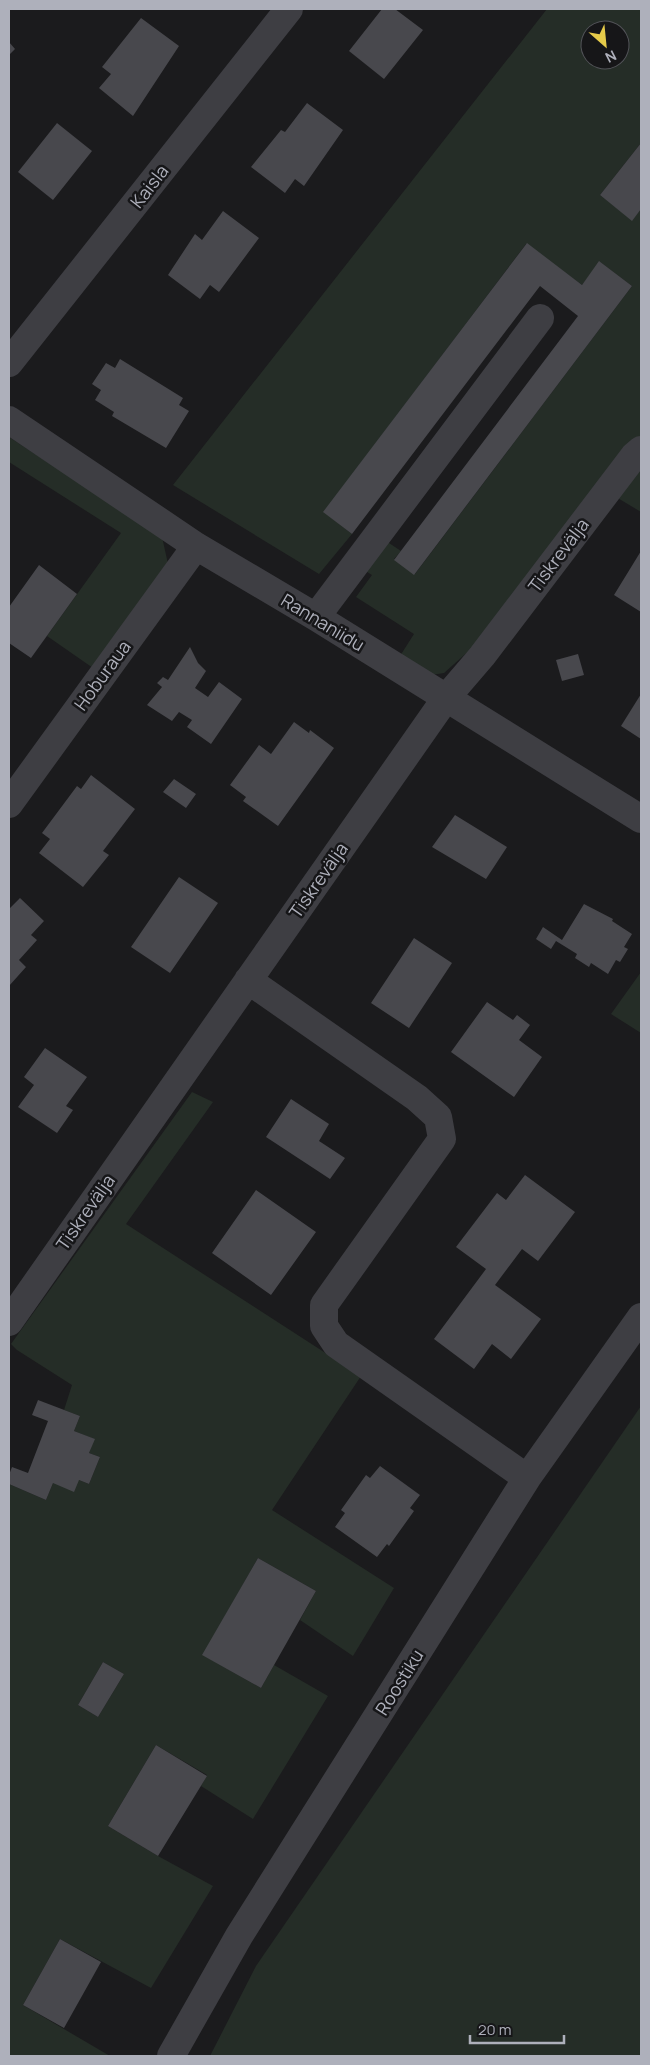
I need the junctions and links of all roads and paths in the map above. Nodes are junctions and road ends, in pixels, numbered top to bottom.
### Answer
1 (289, 9) edge
2 (540, 318) dead end
3 (9, 363) edge
4 (9, 420) edge
5 (641, 450) edge
6 (196, 546) junction
7 (316, 617) junction
8 (446, 698) junction
9 (9, 804) edge
10 (641, 819) edge
11 (248, 980) junction
12 (641, 1317) edge
13 (9, 1322) edge
14 (527, 1478) junction
15 (171, 2056) edge

1 - 3 street, Kaisla
2 - 7 street
4 - 6 street, Rannaniidu
5 - 8 street, Tiskrevälja
6 - 7 street, Rannaniidu
6 - 9 street, Hoburaua
7 - 8 street, Rannaniidu
8 - 10 street, Rannaniidu
8 - 11 street, Tiskrevälja
11 - 13 street, Tiskrevälja
11 - 14 street
12 - 14 street, Roostiku
14 - 15 street, Roostiku

